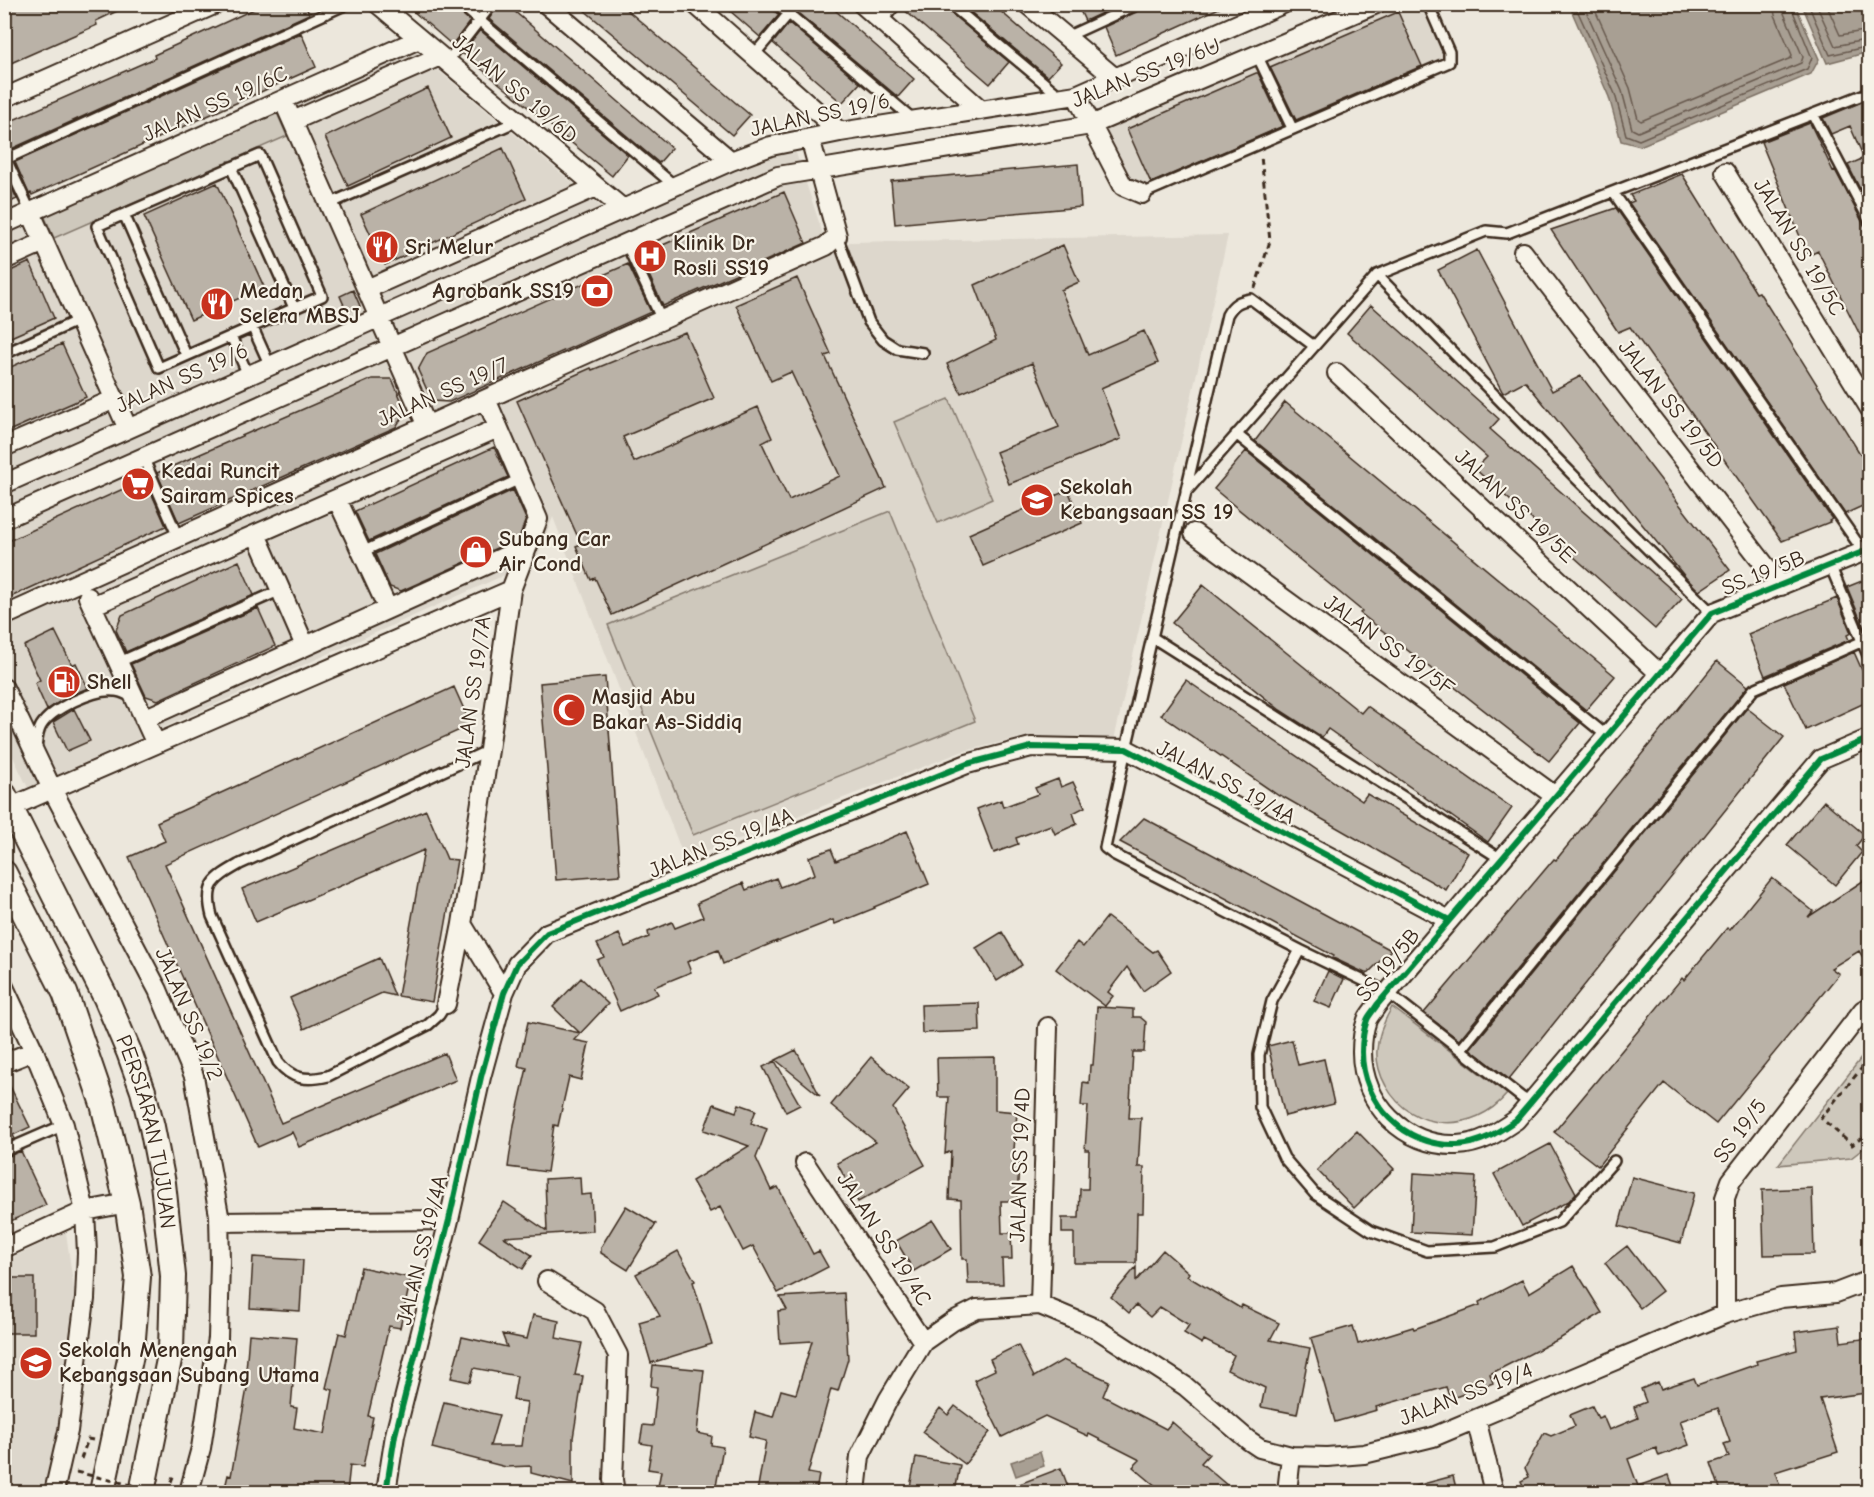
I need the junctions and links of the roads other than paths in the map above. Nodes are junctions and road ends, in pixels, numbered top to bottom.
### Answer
1 (216, 4) edge
2 (347, 4) edge
3 (378, 4) edge
4 (460, 4) edge
5 (492, 4) edge
6 (546, 4) edge
7 (695, 4) edge
8 (777, 4) edge
9 (797, 4) edge
10 (861, 4) edge
11 (896, 4) edge
12 (950, 4) edge
13 (1028, 4) edge
14 (1138, 4) edge
15 (1376, 4) edge
16 (1428, 4) edge
17 (1280, 5) edge
18 (789, 14) junction
19 (479, 21) junction
20 (881, 22) junction
21 (1066, 37) junction
22 (419, 39) junction
23 (1257, 55) junction
24 (753, 56) junction
25 (443, 59) junction
26 (1115, 78) junction
27 (1869, 92) edge
28 (1069, 96) junction
29 (4, 98) edge
30 (283, 100) junction
31 (980, 109) junction
32 (1813, 114) junction
33 (914, 120) junction
34 (517, 121) junction
35 (293, 122) junction
36 (1091, 125) junction
37 (1292, 128) junction
38 (840, 132) junction
39 (810, 138) junction
40 (5, 158) edge
41 (731, 161) junction
42 (231, 167) junction
43 (818, 170) junction
44 (1725, 172) dead end
45 (675, 186) junction
46 (596, 187) junction
47 (1613, 192) junction
48 (1142, 194) joint
49 (329, 204) junction
50 (622, 209) junction
51 (31, 213) junction
52 (124, 214) junction
53 (1869, 222) edge
54 (4, 224) edge
55 (837, 236) junction
56 (44, 242) junction
57 (626, 243) junction
58 (1523, 252) dead end
59 (4, 260) edge
60 (1377, 275) junction
61 (367, 289) junction
62 (294, 308) junction
63 (379, 317) junction
64 (79, 320) junction
65 (662, 320) junction
66 (252, 326) junction
67 (231, 336) junction
68 (1314, 346) junction
69 (392, 347) junction
70 (923, 353) dead end
71 (4, 354) edge
72 (186, 355) junction
73 (270, 366) junction
74 (1337, 373) dead end
75 (248, 375) junction
76 (115, 399) junction
77 (486, 399) junction
78 (1869, 409) edge
79 (427, 426) junction
80 (498, 428) junction
81 (128, 429) junction
82 (1236, 434) junction
83 (4, 447) edge
84 (143, 458) junction
85 (520, 479) junction
86 (4, 484) edge
87 (1186, 492) junction
88 (338, 499) junction
89 (4, 519) edge
90 (1194, 533) dead end
91 (256, 534) junction
92 (178, 537) junction
93 (528, 546) junction
94 (1866, 550) edge
95 (362, 552) junction
96 (1830, 565) junction
97 (81, 582) junction
98 (1781, 586) junction
99 (280, 590) junction
100 (511, 590) junction
101 (92, 606) junction
102 (387, 609) junction
103 (1712, 613) junction
104 (4, 616) edge
105 (1152, 637) junction
106 (1866, 640) edge
107 (305, 646) junction
108 (1869, 660) edge
109 (117, 663) junction
110 (1660, 674) junction
111 (4, 688) edge
112 (135, 698) junction
113 (144, 718) junction
114 (1607, 736) junction
115 (1869, 738) edge
116 (156, 744) junction
117 (1126, 749) junction
118 (489, 750) junction
119 (36, 754) junction
120 (52, 789) junction
121 (1555, 796) junction
122 (8, 801) edge
123 (1501, 859) junction
124 (4, 873) edge
125 (1449, 920) junction
126 (462, 924) junction
127 (1300, 950) junction
128 (4, 987) edge
129 (1387, 992) junction
130 (504, 993) junction
131 (446, 1004) joint
132 (1869, 1006) edge
133 (1048, 1027) dead end
134 (1461, 1049) junction
135 (34, 1051) junction
136 (4, 1064) edge
137 (1530, 1104) junction
138 (64, 1125) junction
139 (4, 1151) edge
140 (1614, 1161) dead end
141 (805, 1163) dead end
142 (127, 1203) junction
143 (85, 1211) junction
144 (449, 1220) junction
145 (219, 1222) junction
146 (4, 1248) edge
147 (1869, 1280) edge
148 (547, 1281) dead end
149 (1040, 1305) junction
150 (1725, 1314) junction
151 (923, 1342) junction
152 (1476, 1419) junction
153 (1291, 1456) junction
154 (54, 1492) edge
155 (102, 1492) edge
156 (142, 1492) edge
157 (189, 1492) edge
158 (387, 1492) edge
159 (615, 1492) edge
160 (856, 1492) edge
161 (1287, 1492) edge
162 (1494, 1492) edge

1 - 29 street
2 - 40 lane
3 - 22 street, JALAN SS 19/6D
4 - 19 lane
5 - 19 lane
6 - 41 street
7 - 24 street
8 - 18 lane
9 - 18 lane
10 - 20 street
11 - 20 lane
12 - 28 lane
13 - 21 street
14 - 21 lane
15 - 23 street, JALAN SS 19/6U
16 - 37 lane
17 - 26 street, JALAN SS 19/6
18 - 24 lane
18 - 33 lane
19 - 25 lane
19 - 45 lane
20 - 31 street
21 - 26 street
22 - 25 street, JALAN SS 19/6D
22 - 30 street, JALAN SS 19/6C
23 - 36 street, JALAN SS 19/6U
23 - 37 lane
24 - 38 street
25 - 34 street, JALAN SS 19/6D
25 - 35 street
26 - 28 street, JALAN SS 19/6
27 - 32 lane
28 - 31 street, JALAN SS 19/6
28 - 36 street
30 - 35 street
30 - 51 street, JALAN SS 19/6C
31 - 33 street, JALAN SS 19/6
32 - 47 lane
32 - 53 lane
33 - 38 street, JALAN SS 19/6
34 - 46 street, JALAN SS 19/6D
34 - 49 lane
35 - 49 street
36 - 43 street, JALAN SS 19/6U
36 - 48 street
37 - 48 lane
38 - 39 street, JALAN SS 19/6
39 - 41 street, JALAN SS 19/6
39 - 43 street
40 - 51 lane
41 - 45 street, JALAN SS 19/6
42 - 52 lane
42 - 62 lane
42 - 62 lane
43 - 55 street
43 - 57 street
44 - 78 street, JALAN SS 19/5C
45 - 50 street, JALAN SS 19/6
46 - 50 street, JALAN SS 19/6D
46 - 61 street
47 - 60 lane
47 - 94 lane
49 - 61 street
50 - 63 street, JALAN SS 19/6
51 - 54 street, JALAN SS 19/6C
51 - 56 street
52 - 72 lane
52 - 72 lane
55 - 65 street, JALAN SS 19/7
55 - 70 lane
56 - 59 street
56 - 64 street
57 - 65 lane
57 - 69 street
58 - 98 street, JALAN SS 19/5D
60 - 68 lane
60 - 103 lane
61 - 63 street
62 - 66 lane
63 - 69 street
63 - 73 street, JALAN SS 19/6
64 - 71 lane
64 - 76 street
65 - 77 street, JALAN SS 19/7
66 - 67 lane
66 - 73 lane
67 - 72 lane
67 - 75 lane
68 - 82 lane
68 - 87 lane
69 - 79 street
69 - 84 street
73 - 75 street, JALAN SS 19/6
74 - 110 street, JALAN SS 19/5E
75 - 81 street, JALAN SS 19/6
76 - 81 street
76 - 83 street, JALAN SS 19/6
77 - 79 street, JALAN SS 19/7
77 - 80 street, JALAN SS 19/7A
79 - 92 street, JALAN SS 19/7
80 - 85 street, JALAN SS 19/7A
80 - 88 street
81 - 86 street, JALAN SS 19/6
82 - 87 lane
82 - 114 lane
84 - 89 street
84 - 92 lane
85 - 93 street, JALAN SS 19/7A
85 - 95 lane
87 - 105 lane
88 - 91 street
88 - 95 street
90 - 121 street, JALAN SS 19/5F
91 - 99 street
91 - 101 street
92 - 97 street, JALAN SS 19/7
93 - 100 street, JALAN SS 19/7A
93 - 102 street
94 - 96 street, SS 19/5B
95 - 102 street
96 - 98 street, SS 19/5B
96 - 106 lane
97 - 101 street
97 - 104 street, JALAN SS 19/7
98 - 103 street, SS 19/5B
99 - 107 street
99 - 109 lane
100 - 116 street
100 - 118 street, JALAN SS 19/7A
101 - 109 street
102 - 107 street
103 - 110 street, SS 19/5B
105 - 117 lane
105 - 123 lane
106 - 108 lane
106 - 134 lane
107 - 113 street
109 - 112 street
110 - 114 street, SS 19/5B
111 - 119 street, JALAN SS 19/2
112 - 113 street
112 - 119 lane
113 - 116 street
114 - 121 street, SS 19/5B
115 - 137 street, SS 19/5B
116 - 120 street
117 - 125 street, JALAN SS 19/4A
117 - 127 lane
117 - 130 street, JALAN SS 19/4A
118 - 126 street, JALAN SS 19/7A
118 - 131 lane
119 - 120 street, JALAN SS 19/2
120 - 122 street
120 - 145 street, JALAN SS 19/2
121 - 123 street, SS 19/5B
122 - 156 main road, PERSIARAN TUJUAN
123 - 125 street, SS 19/5B
124 - 142 main road, PERSIARAN TUJUAN
125 - 129 street, SS 19/5B
126 - 130 street
126 - 131 street, JALAN SS 19/7A
127 - 129 lane
127 - 140 lane
128 - 135 street
129 - 134 lane
129 - 137 street, SS 19/5B
130 - 144 street, JALAN SS 19/4A
132 - 150 street, SS 19/5
133 - 149 street, JALAN SS 19/4D
134 - 137 lane
135 - 136 street
135 - 138 street
138 - 139 lane
138 - 143 street
141 - 151 street, JALAN SS 19/4C
142 - 143 street
142 - 155 main road, PERSIARAN TUJUAN
143 - 146 street
143 - 154 street
144 - 145 street
144 - 158 street, JALAN SS 19/4A
145 - 157 street, JALAN SS 19/2
147 - 150 street, JALAN SS 19/4
148 - 159 street
149 - 151 street, JALAN SS 19/4
149 - 153 street, JALAN SS 19/4
150 - 152 street, JALAN SS 19/4
151 - 160 street, JALAN SS 19/4
152 - 153 street, JALAN SS 19/4
152 - 162 street
153 - 161 street

